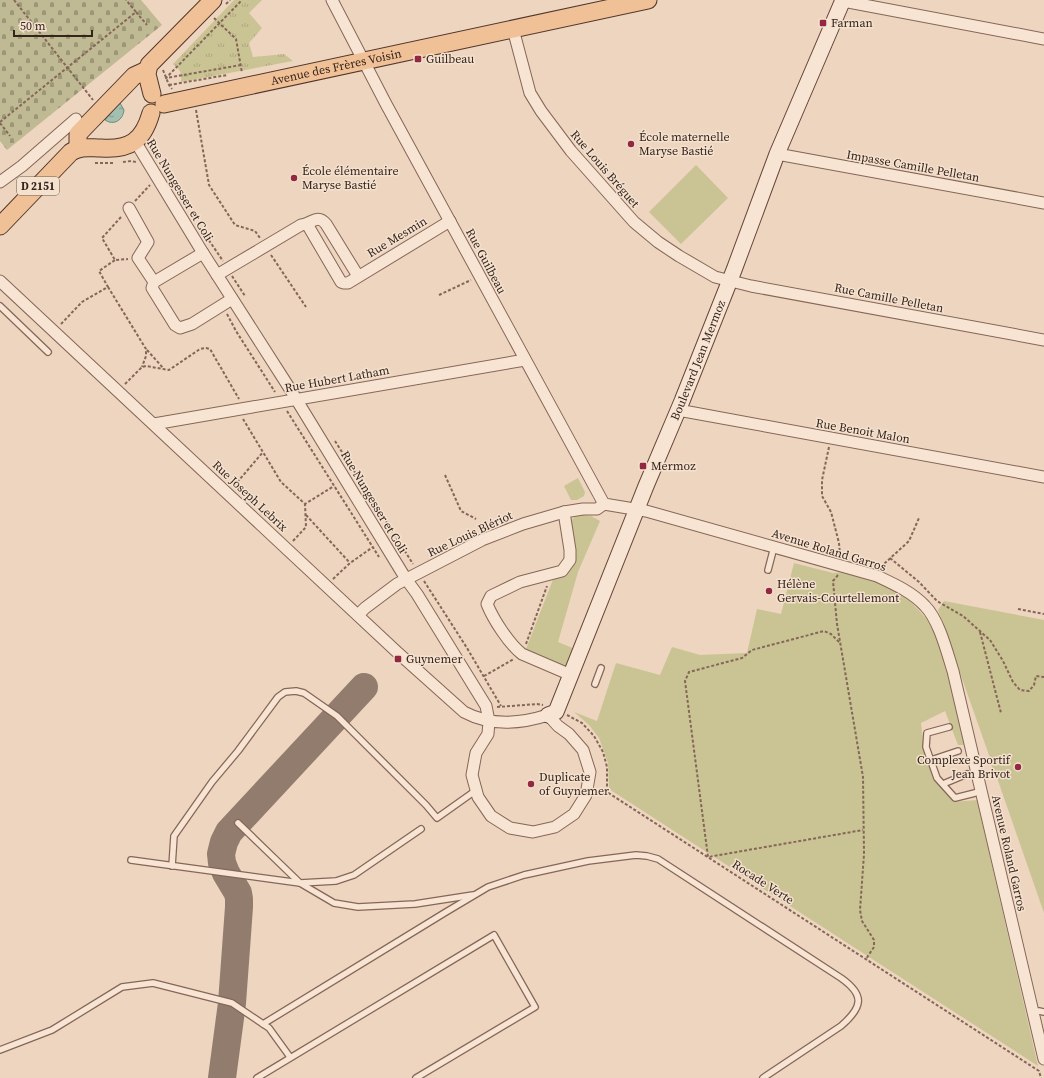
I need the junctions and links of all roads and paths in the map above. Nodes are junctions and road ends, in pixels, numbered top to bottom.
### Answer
1 (14, 0) edge
2 (126, 0) edge
3 (242, 0) edge
4 (332, 0) edge
5 (648, 0) edge
6 (843, 1) edge
7 (211, 5) edge
8 (136, 12) junction
9 (220, 24) junction
10 (147, 25) dead end
11 (513, 29) junction
12 (1044, 39) edge
13 (364, 61) junction
14 (241, 65) junction
15 (68, 68) junction
16 (147, 70) junction
17 (242, 73) dead end
18 (156, 104) junction
19 (196, 109) dead end
20 (101, 111) junction
21 (76, 119) dead end
22 (0, 122) edge
23 (10, 136) dead end
24 (135, 141) junction
25 (78, 148) junction
26 (777, 154) junction
27 (0, 182) edge
28 (153, 182) dead end
29 (1044, 203) edge
30 (129, 208) junction
31 (450, 221) junction
32 (307, 224) junction
33 (0, 226) edge
34 (266, 246) junction
35 (203, 253) junction
36 (138, 258) junction
37 (115, 260) junction
38 (217, 275) junction
39 (358, 276) junction
40 (479, 276) junction
41 (730, 280) junction
42 (0, 281) edge
43 (154, 282) junction
44 (108, 287) junction
45 (439, 295) dead end
46 (232, 299) junction
47 (0, 306) edge
48 (306, 307) dead end
49 (54, 331) junction
50 (1044, 340) edge
51 (146, 349) junction
52 (48, 352) dead end
53 (525, 360) junction
54 (142, 367) junction
55 (165, 370) junction
56 (119, 392) junction
57 (296, 400) junction
58 (241, 409) junction
59 (678, 410) junction
60 (154, 424) junction
61 (831, 438) junction
62 (263, 452) junction
63 (445, 475) dead end
64 (1044, 477) edge
65 (335, 486) dead end
66 (227, 493) junction
67 (305, 504) junction
68 (604, 504) junction
69 (637, 509) junction
70 (564, 512) junction
71 (306, 515) junction
72 (919, 518) dead end
73 (476, 519) dead end
74 (373, 547) dead end
75 (774, 547) junction
76 (287, 548) junction
77 (890, 558) junction
78 (350, 563) junction
79 (841, 566) junction
80 (768, 570) dead end
81 (552, 574) junction
82 (878, 576) junction
83 (406, 579) junction
84 (327, 586) junction
85 (1018, 609) dead end
86 (1044, 614) edge
87 (358, 615) junction
88 (980, 631) junction
89 (841, 644) junction
90 (522, 654) junction
91 (601, 668) dead end
92 (572, 675) junction
93 (484, 676) dead end
94 (1044, 677) edge
95 (595, 684) dead end
96 (501, 706) dead end
97 (553, 712) junction
98 (1001, 714) dead end
99 (489, 721) junction
100 (949, 727) dead end
101 (958, 750) dead end
102 (931, 760) junction
103 (967, 774) dead end
104 (943, 784) junction
105 (475, 790) junction
106 (980, 790) junction
107 (238, 823) dead end
108 (420, 829) dead end
109 (863, 830) junction
110 (708, 857) junction
111 (131, 860) dead end
112 (172, 866) junction
113 (300, 882) junction
114 (476, 894) junction
115 (866, 959) junction
116 (1038, 1012) edge
117 (263, 1024) junction
118 (0, 1050) edge
119 (290, 1057) junction
120 (1044, 1059) edge
121 (257, 1078) edge
122 (416, 1078) edge
123 (763, 1078) edge
124 (1041, 1078) edge

1 - 15 path
2 - 8 path
3 - 9 path
4 - 13 street, Rue Guilbeau
5 - 11 main road, Avenue des Frères Voisin
6 - 12 street
6 - 26 street, Boulevard Jean Mermoz
7 - 9 path
7 - 16 main road
8 - 10 path
8 - 15 path
9 - 14 path
9 - 14 path
11 - 13 main road, Avenue des Frères Voisin
11 - 41 street, Rue Louis Bréguet
13 - 18 main road, Avenue des Frères Voisin
13 - 31 street, Rue Guilbeau
14 - 17 path
15 - 20 path
15 - 22 path
16 - 18 main road
16 - 20 main road
18 - 24 main road
19 - 34 path
20 - 25 main road
21 - 27 street
22 - 23 path
24 - 25 main road
24 - 35 street, Rue Nungesser et Coli
25 - 33 main road, D 2151
26 - 29 street, Impasse Camille Pelletan
26 - 41 street, Boulevard Jean Mermoz
28 - 30 path
30 - 36 street
30 - 37 path
31 - 39 street, Rue Mesmin
31 - 40 street, Rue Guilbeau
32 - 34 street
32 - 39 street
32 - 39 street, Rue Mesmin
34 - 38 street
34 - 48 path
35 - 38 street, Rue Nungesser et Coli
35 - 43 street, Rue Nungesser et Coli
36 - 37 path
36 - 43 street
37 - 44 path
38 - 46 street, Rue Nungesser et Coli
40 - 45 path
40 - 53 street, Rue Guilbeau
41 - 50 street, Rue Camille Pelletan
41 - 59 street, Boulevard Jean Mermoz
42 - 49 street, Rue Joseph Lebrix
43 - 46 street
44 - 49 path
44 - 51 path
46 - 57 street, Rue Nungesser et Coli
47 - 52 lane
49 - 56 street, Rue Joseph Lebrix
51 - 54 path
51 - 55 path
53 - 57 street, Rue Hubert Latham
53 - 68 street, Rue Guilbeau
54 - 55 path
54 - 56 path
55 - 58 path
56 - 60 street, Rue Joseph Lebrix
57 - 58 street, Rue Hubert Latham
57 - 83 street, Rue Nungesser et Coli
58 - 60 street, Rue Hubert Latham
58 - 62 path
59 - 61 street, Rue Benoit Malon
59 - 69 street, Boulevard Jean Mermoz
60 - 66 street, Rue Joseph Lebrix
61 - 64 street, Rue Benoit Malon
61 - 79 path
62 - 66 path
62 - 67 path
63 - 73 path
65 - 67 path
66 - 76 street, Rue Joseph Lebrix
67 - 71 path
68 - 69 street
68 - 70 street, Rue Louis Blériot
69 - 75 street, Avenue Roland Garros
69 - 92 street, Boulevard Jean Mermoz
70 - 81 street
70 - 83 street, Rue Louis Blériot
71 - 76 path
71 - 78 path
72 - 77 path
74 - 78 path
75 - 79 street, Avenue Roland Garros
75 - 80 lane
76 - 84 street, Rue Joseph Lebrix
77 - 82 path
77 - 88 path
78 - 84 path
79 - 82 street, Avenue Roland Garros
79 - 89 path
81 - 90 path
81 - 90 street
82 - 106 street, Avenue Roland Garros
83 - 87 street, Rue Louis Blériot
83 - 99 street, Rue Nungesser et Coli
84 - 87 street, Rue Joseph Lebrix
85 - 86 path
87 - 99 street, Rue Joseph Lebrix
88 - 94 path
88 - 98 path
89 - 109 path
89 - 110 path
90 - 92 street
90 - 93 path
91 - 95 lane
92 - 97 street, Boulevard Jean Mermoz
96 - 97 path, Rocade Verte
97 - 99 street
97 - 105 street
97 - 110 path, Rocade Verte
99 - 105 street
100 - 102 lane
101 - 102 lane
102 - 104 lane
103 - 104 lane
104 - 106 lane
105 - 112 lane
106 - 116 street, Avenue Roland Garros
107 - 113 lane
108 - 113 lane
109 - 110 path
109 - 115 path
110 - 115 path, Rocade Verte
111 - 112 lane
112 - 113 lane
113 - 114 lane
114 - 117 lane
114 - 123 lane
115 - 124 path, Rocade Verte
116 - 120 street, Avenue Roland Garros
117 - 118 lane
117 - 119 lane
119 - 121 lane
119 - 122 lane

